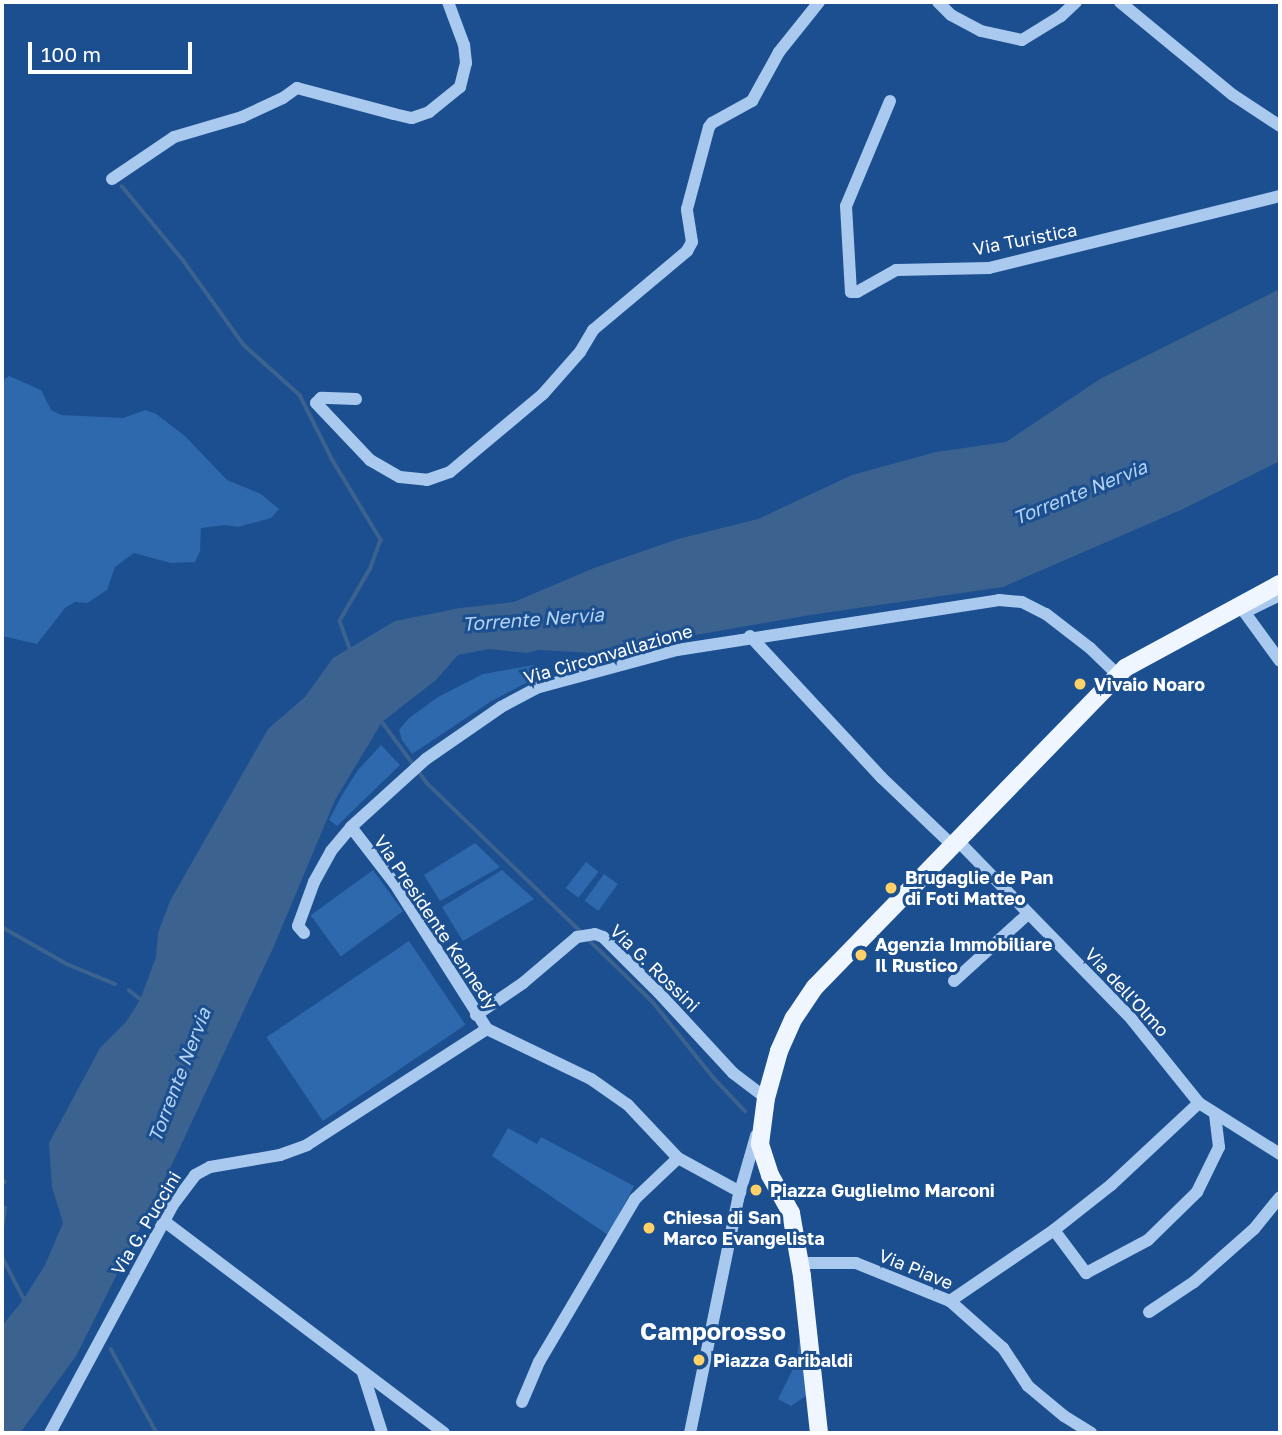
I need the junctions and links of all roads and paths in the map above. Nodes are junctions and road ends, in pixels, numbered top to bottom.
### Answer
1 (448, 2) edge
2 (819, 2) edge
3 (938, 2) edge
4 (1076, 2) edge
5 (1120, 2) edge
6 (890, 101) dead end
7 (1280, 126) edge
8 (112, 179) dead end
9 (1280, 196) edge
10 (356, 398) dead end
11 (1280, 584) edge
12 (1280, 595) edge
13 (1243, 609) junction
14 (750, 636) junction
15 (1280, 660) edge
16 (1118, 675) junction
17 (351, 827) junction
18 (954, 842) junction
19 (1028, 914) junction
20 (304, 933) dead end
21 (954, 981) dead end
22 (476, 1015) junction
23 (487, 1030) junction
24 (766, 1098) junction
25 (1199, 1103) junction
26 (1215, 1114) junction
27 (756, 1145) junction
28 (1280, 1154) edge
29 (678, 1158) junction
30 (198, 1159) dead end
31 (195, 1175) junction
32 (740, 1192) junction
33 (1280, 1197) edge
34 (164, 1222) junction
35 (1054, 1230) junction
36 (800, 1263) junction
37 (950, 1301) junction
38 (1149, 1312) dead end
39 (363, 1373) junction
40 (522, 1402) dead end
41 (690, 1432) edge
42 (50, 1433) edge
43 (382, 1433) edge
44 (444, 1433) edge
45 (819, 1433) edge
46 (1091, 1433) edge

1 - 8 street
2 - 10 street
3 - 4 street
5 - 7 street
6 - 9 street, Via Turistica
11 - 13 main road
12 - 13 street
13 - 15 street
13 - 16 main road
14 - 16 street, Via Circonvallazione
14 - 17 street, Via Circonvallazione
14 - 18 street
16 - 18 main road
17 - 20 street, Via Circonvallazione
17 - 22 street, Via Presidente Kennedy
18 - 19 street, Via dell'Olmo
18 - 24 main road
19 - 21 street
19 - 25 street, Via dell'Olmo
22 - 23 street, Via Presidente Kennedy
22 - 24 street, Via G. Rossini
23 - 29 street, Via Presidente Kennedy
23 - 31 street, Via G. Puccini
24 - 27 main road
25 - 26 street, Via dell'Olmo
25 - 35 street
26 - 28 street, Via dell'Olmo
26 - 35 street
27 - 32 street
27 - 36 main road
29 - 32 street, Via Presidente Kennedy
29 - 40 street
30 - 31 street
31 - 34 street, Via G. Puccini
32 - 41 street
33 - 38 street
34 - 39 street
34 - 42 street, Via G. Puccini
35 - 37 street
36 - 37 street, Via Piave
36 - 45 main road
37 - 46 street, Via Piave
39 - 43 street
39 - 44 street

